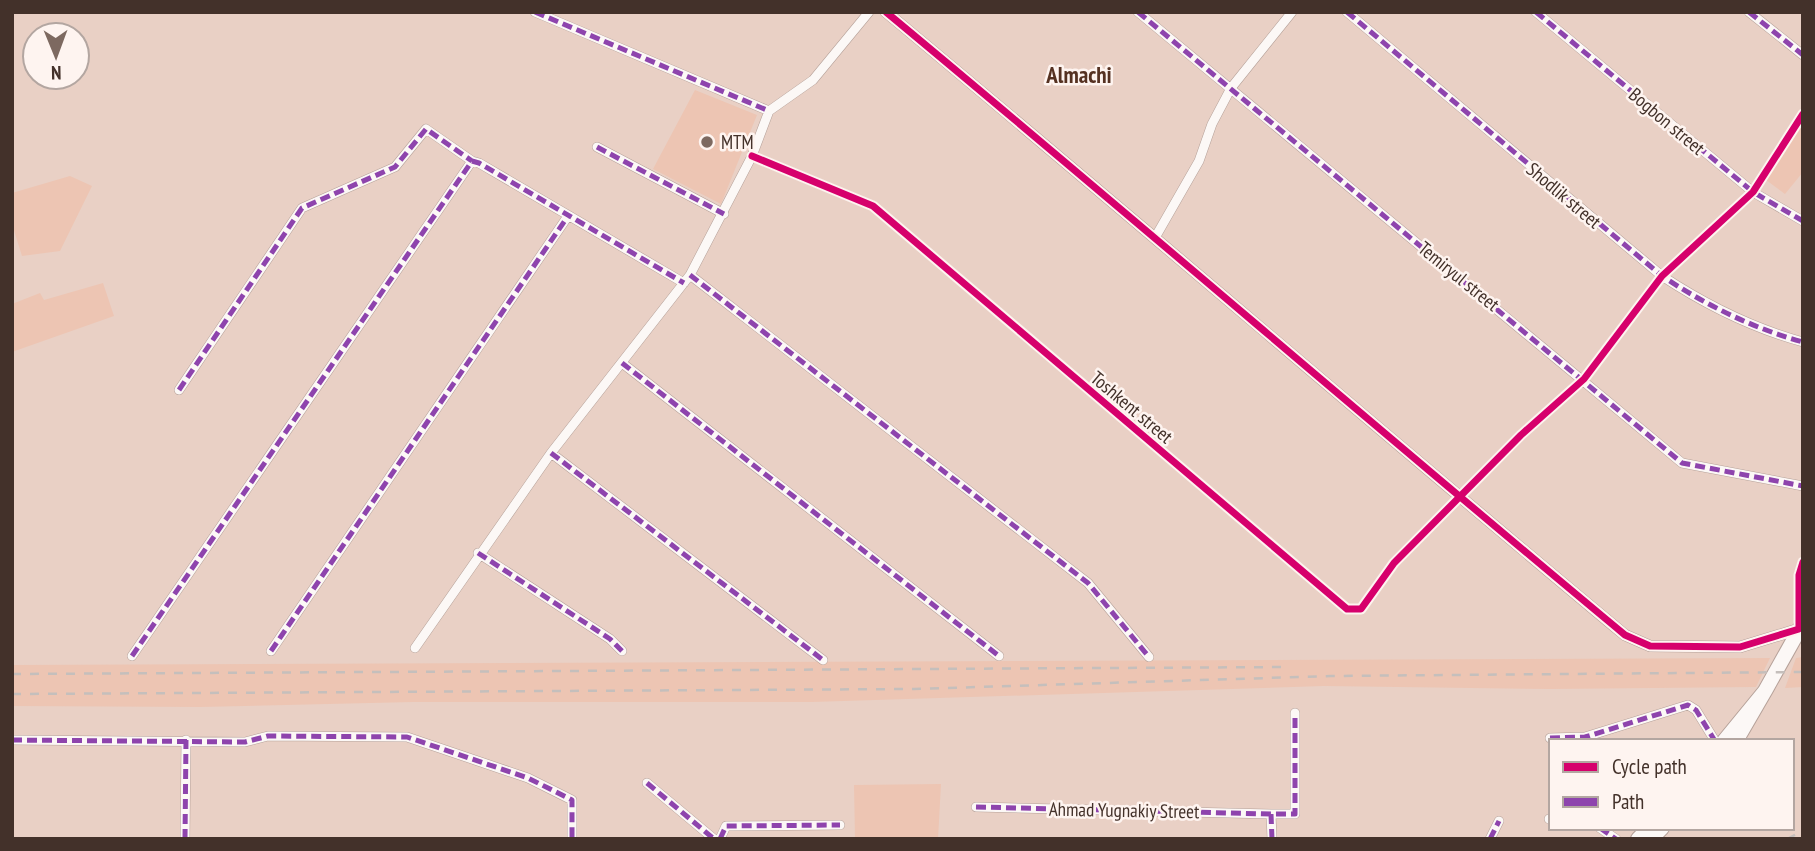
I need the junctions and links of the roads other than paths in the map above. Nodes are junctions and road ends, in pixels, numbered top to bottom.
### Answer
1 (535, 12) edge
2 (869, 12) edge
3 (886, 12) edge
4 (1139, 12) edge
5 (1292, 12) edge
6 (1347, 12) edge
7 (1536, 12) edge
8 (1749, 12) edge
9 (1803, 55) edge
10 (1231, 88) junction
11 (769, 111) junction
12 (1803, 114) edge
13 (597, 147) dead end
14 (752, 156) junction
15 (472, 162) junction
16 (1753, 192) junction
17 (724, 214) junction
18 (568, 216) junction
19 (1803, 221) edge
20 (1156, 236) junction
21 (690, 275) junction
22 (1662, 276) junction
23 (684, 284) junction
24 (1803, 342) edge
25 (622, 363) junction
26 (1584, 379) junction
27 (178, 390) dead end
28 (551, 453) junction
29 (1803, 485) edge
30 (1458, 497) junction
31 (478, 553) junction
32 (1803, 562) edge
33 (1801, 626) edge
34 (415, 648) dead end
35 (271, 651) dead end
36 (622, 651) dead end
37 (132, 656) dead end
38 (999, 656) dead end
39 (1149, 657) dead end
40 (823, 660) dead end
41 (1765, 691) junction
42 (1295, 713) dead end
43 (1550, 738) dead end
44 (1714, 739) edge
45 (1726, 739) edge
46 (1737, 739) edge
47 (12, 740) edge
48 (186, 740) junction
49 (647, 783) dead end
50 (976, 807) dead end
51 (1271, 814) junction
52 (1499, 821) dead end
53 (839, 825) dead end
54 (185, 839) edge
55 (572, 839) edge
56 (714, 839) edge
57 (720, 839) edge
58 (1272, 839) edge
59 (1490, 839) edge

1 - 11 street
2 - 11 street
3 - 20 street
4 - 10 street, Temiryul street
5 - 10 street
6 - 22 street, Shodlik street
7 - 16 street, Bogbon street
8 - 9 street
10 - 20 street
10 - 26 street, Temiryul street
11 - 14 street
12 - 16 street, Toshkent street
13 - 17 street
14 - 17 street
14 - 30 street, Toshkent street
15 - 18 street
15 - 27 street
15 - 37 street
16 - 19 street, Bogbon street
16 - 22 street, Toshkent street
17 - 21 street
18 - 23 street
18 - 35 street
20 - 30 street
21 - 23 street
21 - 39 street
22 - 24 street, Shodlik street
22 - 26 street, Toshkent street
23 - 25 street
25 - 28 street
25 - 38 street
26 - 29 street, Temiryul street
26 - 30 street, Toshkent street
28 - 31 street
28 - 40 street
30 - 33 street
31 - 34 street
31 - 36 street
32 - 33 street
33 - 41 main road
41 - 45 main road
41 - 46 main road
42 - 51 street
43 - 44 street
47 - 48 street
48 - 54 street
48 - 55 street
49 - 56 street
50 - 51 street, Ahmad Yugnakiy Street
51 - 58 street
52 - 59 street
53 - 57 street

